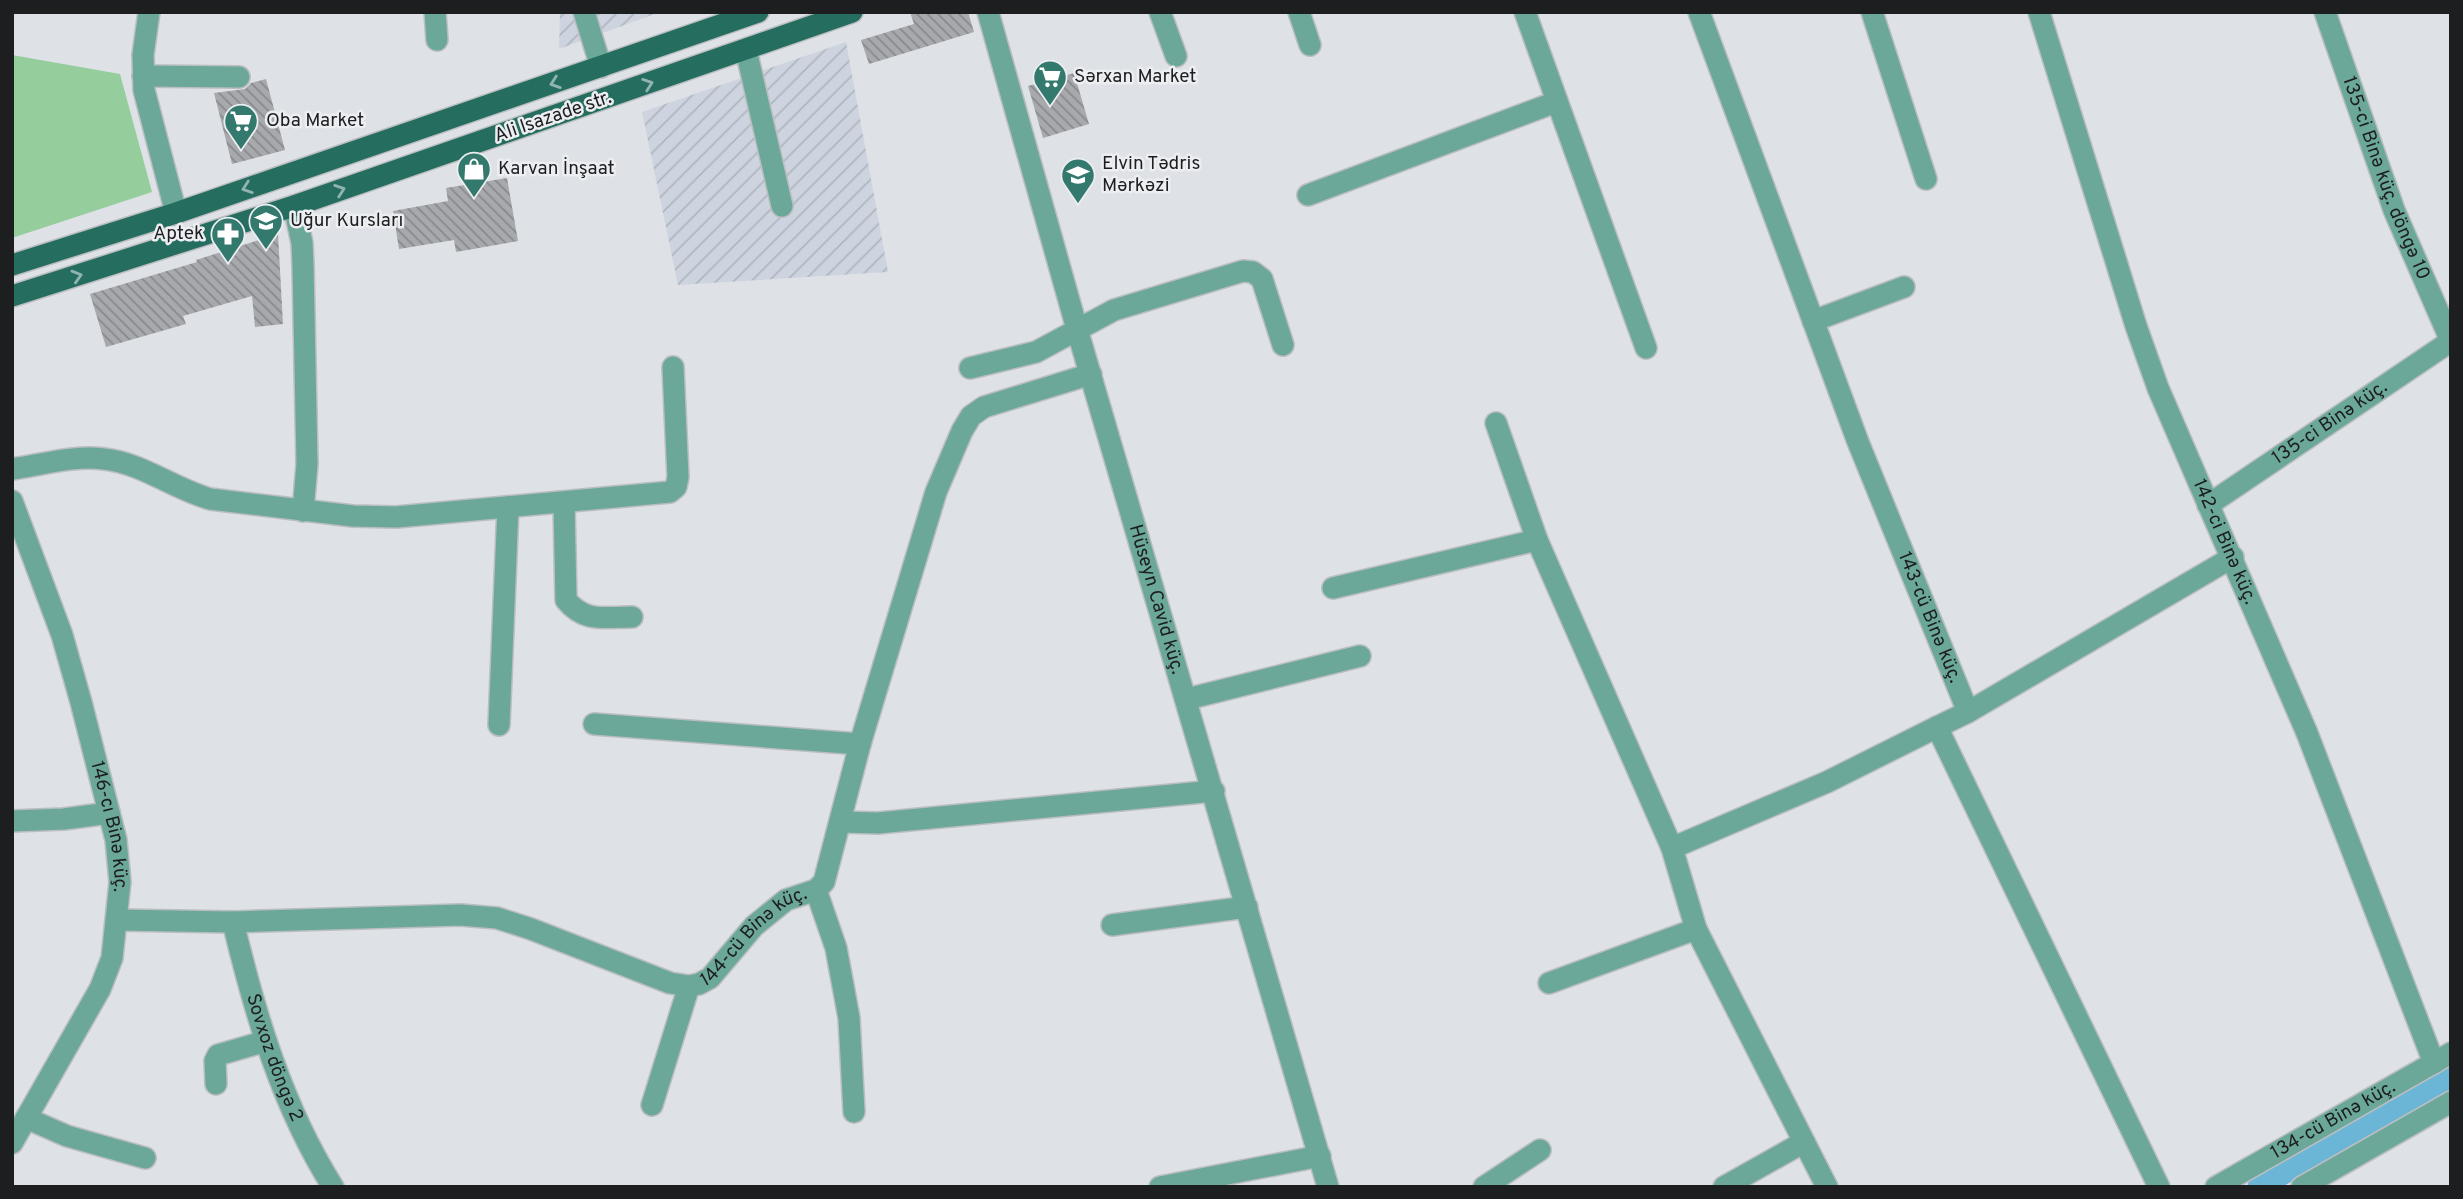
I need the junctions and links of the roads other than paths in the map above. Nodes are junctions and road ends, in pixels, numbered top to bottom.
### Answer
1 (149, 12) edge
2 (435, 12) edge
3 (584, 12) edge
4 (758, 12) edge
5 (852, 12) edge
6 (988, 12) edge
7 (1160, 12) edge
8 (1299, 12) edge
9 (1525, 12) edge
10 (1699, 12) edge
11 (1872, 12) edge
12 (2039, 12) edge
13 (2325, 12) edge
14 (438, 40) dead end
15 (1310, 45) dead end
16 (746, 50) junction
17 (1176, 56) dead end
18 (601, 67) junction
19 (143, 76) junction
20 (239, 77) dead end
21 (1556, 102) junction
22 (1926, 178) dead end
23 (1308, 195) dead end
24 (294, 206) junction
25 (782, 206) dead end
26 (176, 213) junction
27 (185, 242) junction
28 (12, 265) edge
29 (1904, 287) dead end
30 (12, 296) edge
31 (1813, 321) junction
32 (1077, 328) junction
33 (2451, 341) edge
34 (1283, 345) dead end
35 (1646, 348) dead end
36 (673, 366) dead end
37 (970, 368) dead end
38 (1091, 374) junction
39 (1496, 423) dead end
40 (12, 469) edge
41 (12, 501) edge
42 (564, 503) junction
43 (2208, 505) junction
44 (508, 507) junction
45 (303, 511) junction
46 (1537, 540) junction
47 (2232, 557) junction
48 (1333, 588) dead end
49 (632, 617) dead end
50 (1360, 656) dead end
51 (1187, 699) junction
52 (1968, 712) junction
53 (594, 724) dead end
54 (499, 725) dead end
55 (1937, 727) junction
56 (860, 744) junction
57 (1214, 791) junction
58 (109, 813) junction
59 (12, 821) edge
60 (841, 822) junction
61 (1672, 848) junction
62 (816, 890) junction
63 (1247, 907) junction
64 (117, 920) junction
65 (233, 922) junction
66 (1112, 925) dead end
67 (1696, 929) junction
68 (1549, 983) dead end
69 (690, 986) junction
70 (266, 1041) junction
71 (2442, 1058) edge
72 (216, 1084) dead end
73 (2451, 1102) edge
74 (652, 1105) dead end
75 (854, 1112) dead end
76 (26, 1118) junction
77 (1804, 1142) junction
78 (12, 1143) edge
79 (1540, 1150) dead end
80 (1320, 1156) junction
81 (145, 1158) dead end
82 (333, 1187) edge
83 (1160, 1187) edge
84 (1328, 1187) edge
85 (1484, 1187) edge
86 (1724, 1187) edge
87 (1827, 1187) edge
88 (2159, 1187) edge
89 (2216, 1187) edge
90 (2302, 1187) edge

1 - 19 street
2 - 14 street
3 - 18 street
4 - 18 main road, Ali Isazade str.
5 - 16 main road, Ali Isazade str.
6 - 32 street, Hüseyn Cavid küç.
7 - 17 street
8 - 15 street
9 - 21 street
10 - 31 street, 143-cü Binə küç.
11 - 22 street
12 - 43 street, 142-ci Binə küç.
13 - 33 street, 135-ci Binə küç. döngə 10
24 -> 16 main road, Ali Isazade str.
16 - 25 street
18 -> 26 main road, Ali Isazade str.
19 - 20 street
19 - 26 street
21 - 23 street
21 - 35 street
24 - 27 main road, Ali Isazade str.
24 - 45 street
26 - 27 main road
26 - 28 main road, Ali Isazade str.
30 -> 27 main road, Ali Isazade str.
29 - 31 street
31 - 52 street, 143-cü Binə küç.
32 - 34 street
32 - 37 street
32 - 38 street, Hüseyn Cavid küç.
33 - 43 street, 135-ci Binə küç.
36 - 42 street
38 - 51 street, Hüseyn Cavid küç.
38 - 56 street, 144-cü Binə küç.
39 - 46 street
40 - 45 street
41 - 58 street, 146-cı Binə küç.
42 - 44 street
42 - 49 street
43 - 47 street, 142-ci Binə küç.
44 - 45 street
44 - 54 street
46 - 48 street
46 - 61 street
47 - 52 street
47 - 71 street, 142-ci Binə küç.
50 - 51 street
51 - 57 street, Hüseyn Cavid küç.
52 - 55 street
53 - 56 street
55 - 61 street
55 - 88 street
56 - 60 street, 144-cü Binə küç.
57 - 60 street
57 - 63 street, Hüseyn Cavid küç.
58 - 59 street
58 - 64 street, 146-cı Binə küç.
60 - 62 street, 144-cü Binə küç.
61 - 67 street
62 - 69 street, 144-cü Binə küç.
62 - 75 street
63 - 66 street
63 - 80 street, Hüseyn Cavid küç.
64 - 65 street, 144-cü Binə küç.
64 - 76 street, 146-cı Binə küç.
65 - 69 street, 144-cü Binə küç.
65 - 70 street, Sovxoz döngə 2
67 - 68 street
67 - 77 street
69 - 74 street
70 - 72 street
70 - 82 street, Sovxoz döngə 2
71 - 89 street, 134-cü Binə küç.
73 - 90 street
76 - 78 street, 146-cı Binə küç.
76 - 81 street
77 - 86 street
77 - 87 street
79 - 85 street
80 - 83 street
80 - 84 street, Hüseyn Cavid küç.

